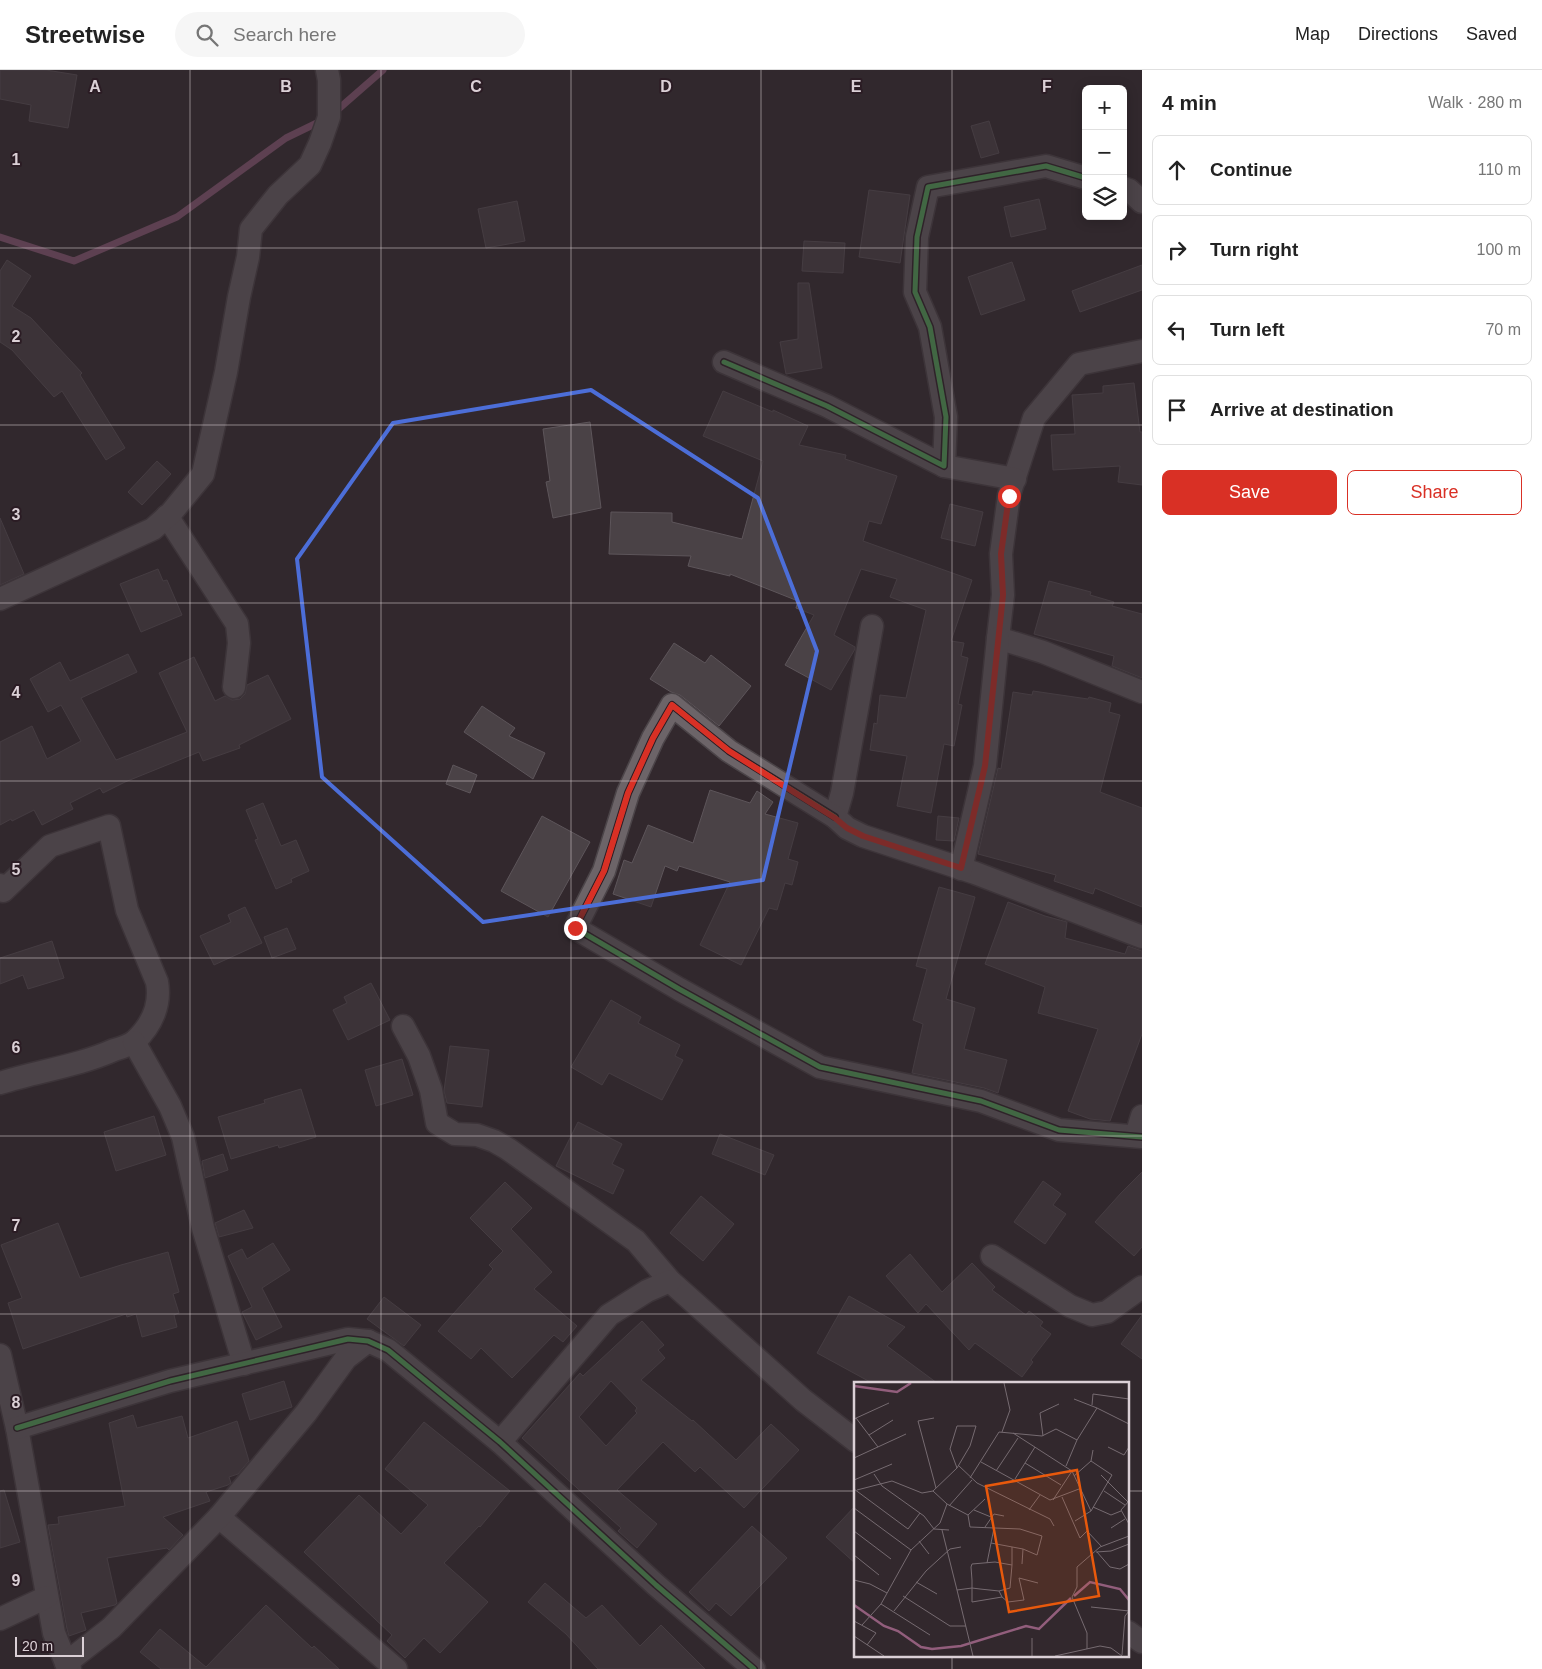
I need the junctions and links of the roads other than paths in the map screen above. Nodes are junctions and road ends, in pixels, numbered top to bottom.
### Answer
1 (327, 70) edge
2 (1082, 177) edge
3 (1127, 189) edge
4 (1142, 202) edge
5 (1142, 351) edge
6 (724, 362) dead end
7 (944, 466) junction
8 (1015, 479) junction
9 (168, 516) junction
10 (0, 599) edge
11 (872, 626) dead end
12 (998, 638) junction
13 (234, 687) dead end
14 (1142, 692) edge
15 (835, 818) junction
16 (961, 868) junction
17 (0, 885) edge
18 (1142, 937) edge
19 (403, 1026) dead end
20 (134, 1042) junction
21 (0, 1083) edge
22 (1140, 1130) edge
23 (992, 1256) dead end
24 (670, 1281) junction
25 (1142, 1287) edge
26 (368, 1341) junction
27 (0, 1355) edge
28 (244, 1364) junction
29 (17, 1428) junction
30 (854, 1439) edge
31 (500, 1442) junction
32 (219, 1517) junction
33 (47, 1597) junction
34 (0, 1620) edge
35 (1130, 1633) edge
36 (1142, 1642) edge
37 (68, 1666) edge
38 (396, 1669) edge
39 (754, 1669) edge

1 - 9 street
2 - 7 street
3 - 4 street
5 - 8 street
6 - 7 street
7 - 8 street
8 - 12 street
9 - 10 street
9 - 13 street
11 - 15 street
12 - 14 street
12 - 16 street
15 - 16 street
15 - 22 street
16 - 18 street
17 - 20 street
19 - 24 street
20 - 21 street
20 - 28 street
23 - 25 street
24 - 30 street
24 - 31 street
26 - 28 street
26 - 31 street
26 - 32 street
27 - 29 street
28 - 29 street
29 - 33 street
31 - 39 street
32 - 37 street
32 - 38 street
33 - 34 street
33 - 37 street
35 - 36 street

